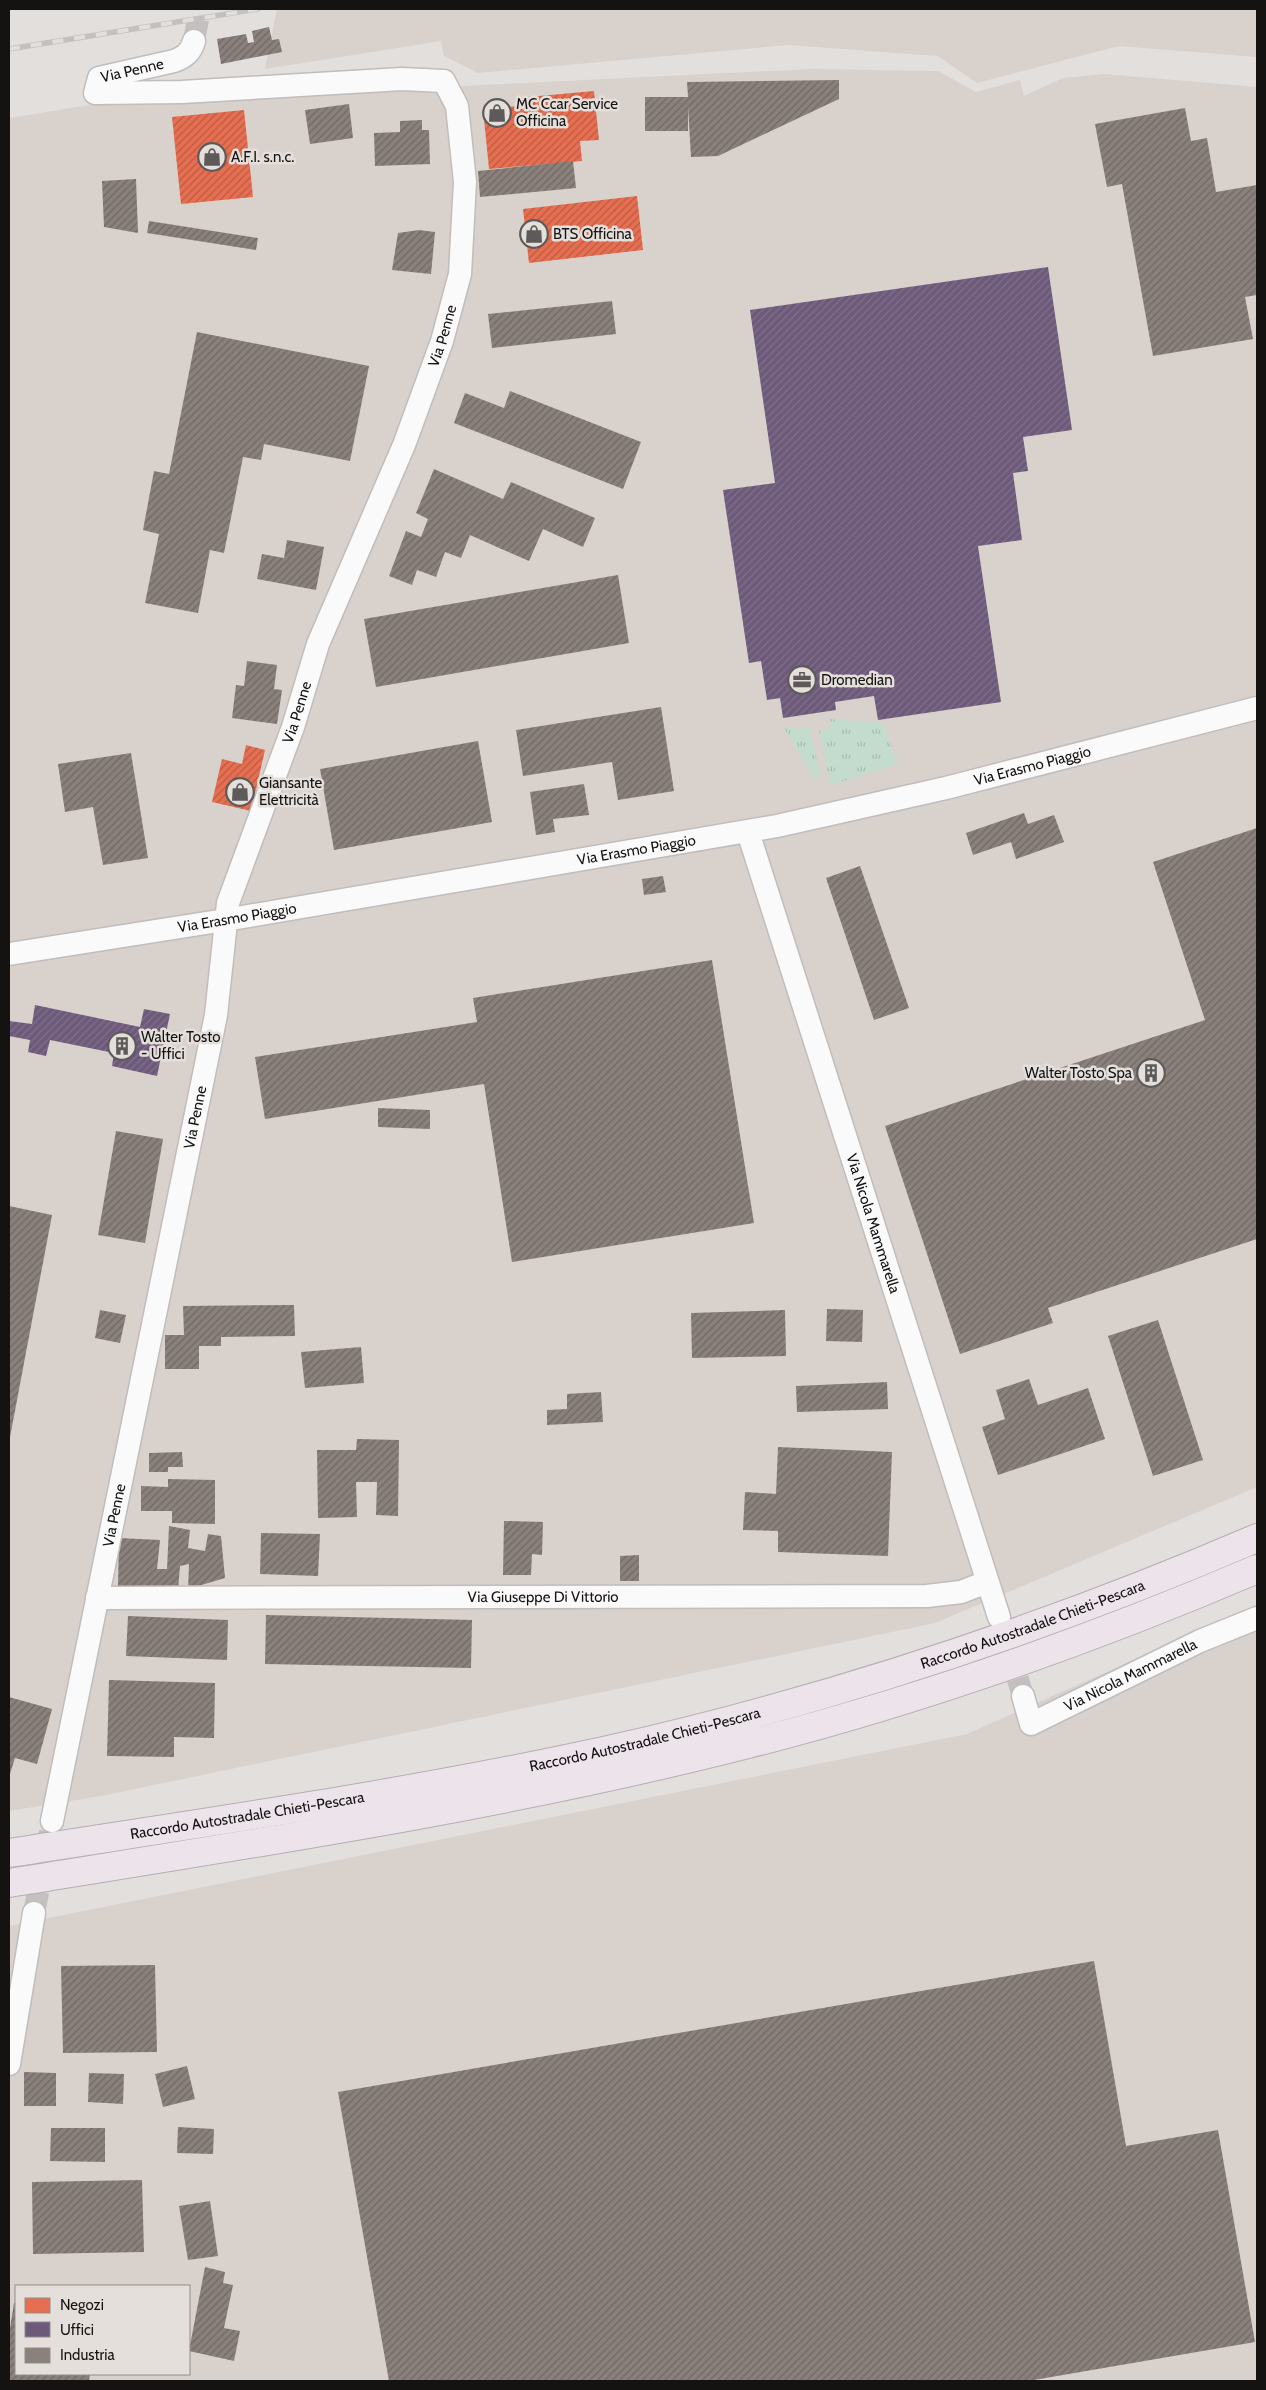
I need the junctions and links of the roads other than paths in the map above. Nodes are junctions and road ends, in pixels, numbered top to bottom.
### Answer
1 (194, 41) tunnel mouth
2 (1257, 708) edge
3 (748, 832) junction
4 (225, 920) junction
5 (9, 954) edge
6 (1257, 1538) edge
7 (1257, 1568) edge
8 (988, 1582) junction
9 (97, 1598) junction
10 (999, 1617) dead end
11 (1257, 1618) edge
12 (1023, 1696) tunnel mouth
13 (52, 1821) tunnel mouth
14 (9, 1853) edge
15 (9, 1883) edge
16 (34, 1913) tunnel mouth
17 (9, 2064) edge

1 - 4 street, Via Penne
2 - 3 street, Via Erasmo Piaggio
3 - 4 street, Via Erasmo Piaggio
3 - 8 street, Via Nicola Mammarella
4 - 5 street, Via Erasmo Piaggio
4 - 9 street, Via Penne
6 - 14 highway, Raccordo Autostradale Chieti-Pescara
7 - 15 highway, Raccordo Autostradale Chieti-Pescara
8 - 9 street, Via Giuseppe Di Vittorio
8 - 10 street, Via Nicola Mammarella
9 - 13 street, Via Penne
11 - 12 street, Via Nicola Mammarella
16 - 17 street

